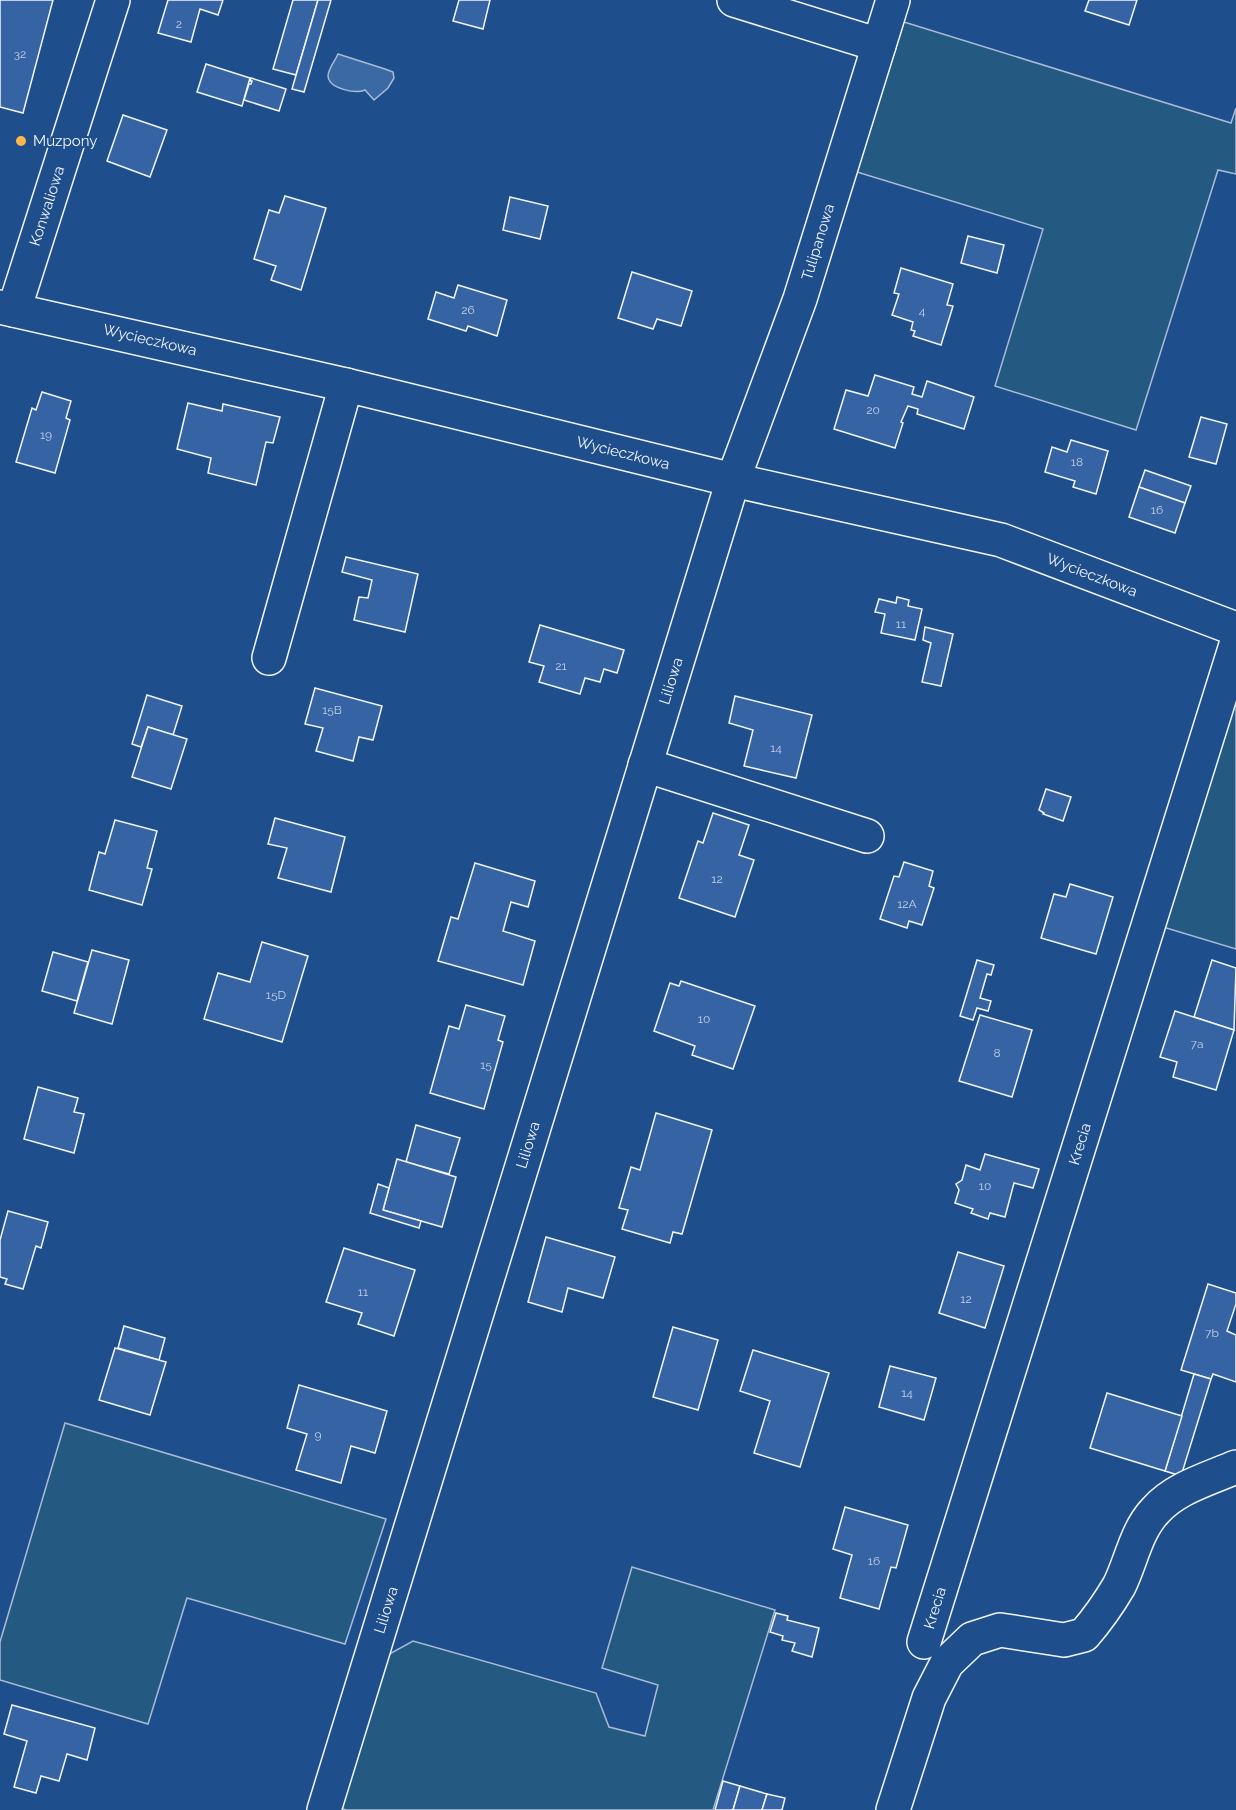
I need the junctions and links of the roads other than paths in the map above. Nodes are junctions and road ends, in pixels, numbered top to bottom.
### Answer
1 (112, 0) edge
2 (734, 0) edge
3 (893, 0) edge
4 (879, 45) junction
5 (7, 308) edge
6 (346, 385) junction
7 (733, 480) junction
8 (1236, 629) edge
9 (1236, 645) edge
10 (269, 658) dead end
11 (645, 765) junction
12 (867, 836) dead end
13 (1236, 1467) edge
14 (924, 1642) dead end
15 (324, 1810) edge
16 (893, 1810) edge

1 - 5 street, Konwaliowa
2 - 4 street
3 - 4 street, Tulipanowa
4 - 7 street, Tulipanowa
5 - 6 street, Wycieczkowa
6 - 7 street, Wycieczkowa
6 - 10 street
7 - 8 street, Wycieczkowa
7 - 11 street, Liliowa
9 - 14 street, Krecia
11 - 12 street
11 - 15 street, Liliowa
13 - 16 street

